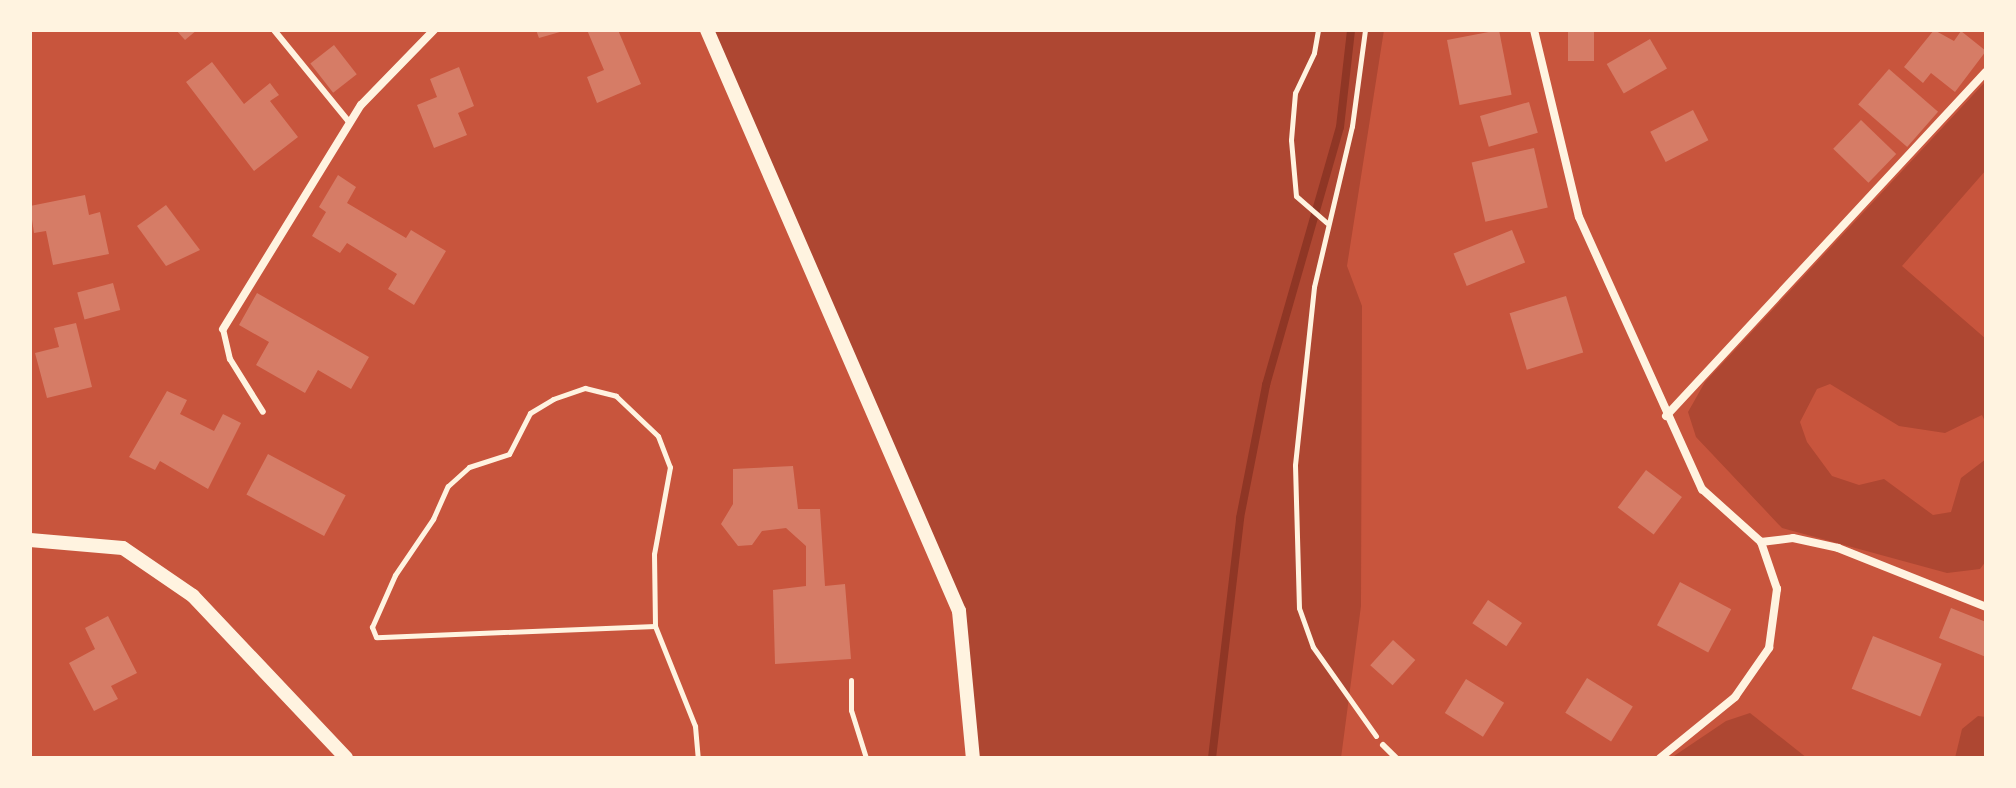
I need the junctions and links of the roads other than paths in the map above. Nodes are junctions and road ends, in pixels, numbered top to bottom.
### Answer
1 (274, 30) edge
2 (434, 30) edge
3 (707, 30) edge
4 (1534, 30) edge
5 (1986, 72) edge
6 (349, 122) junction
7 (223, 329) joint
8 (263, 412) dead end
9 (1666, 416) junction
10 (30, 540) edge
11 (1761, 542) junction
12 (1986, 607) edge
13 (1383, 745) road end
14 (346, 758) edge
15 (973, 758) edge
16 (1396, 758) edge
17 (1660, 758) edge

1 - 6 lane
2 - 6 street
3 - 15 street
4 - 9 street
5 - 9 street
6 - 7 street
7 - 8 lane
9 - 11 street
10 - 14 street
11 - 12 street
11 - 17 street
13 - 16 lane

